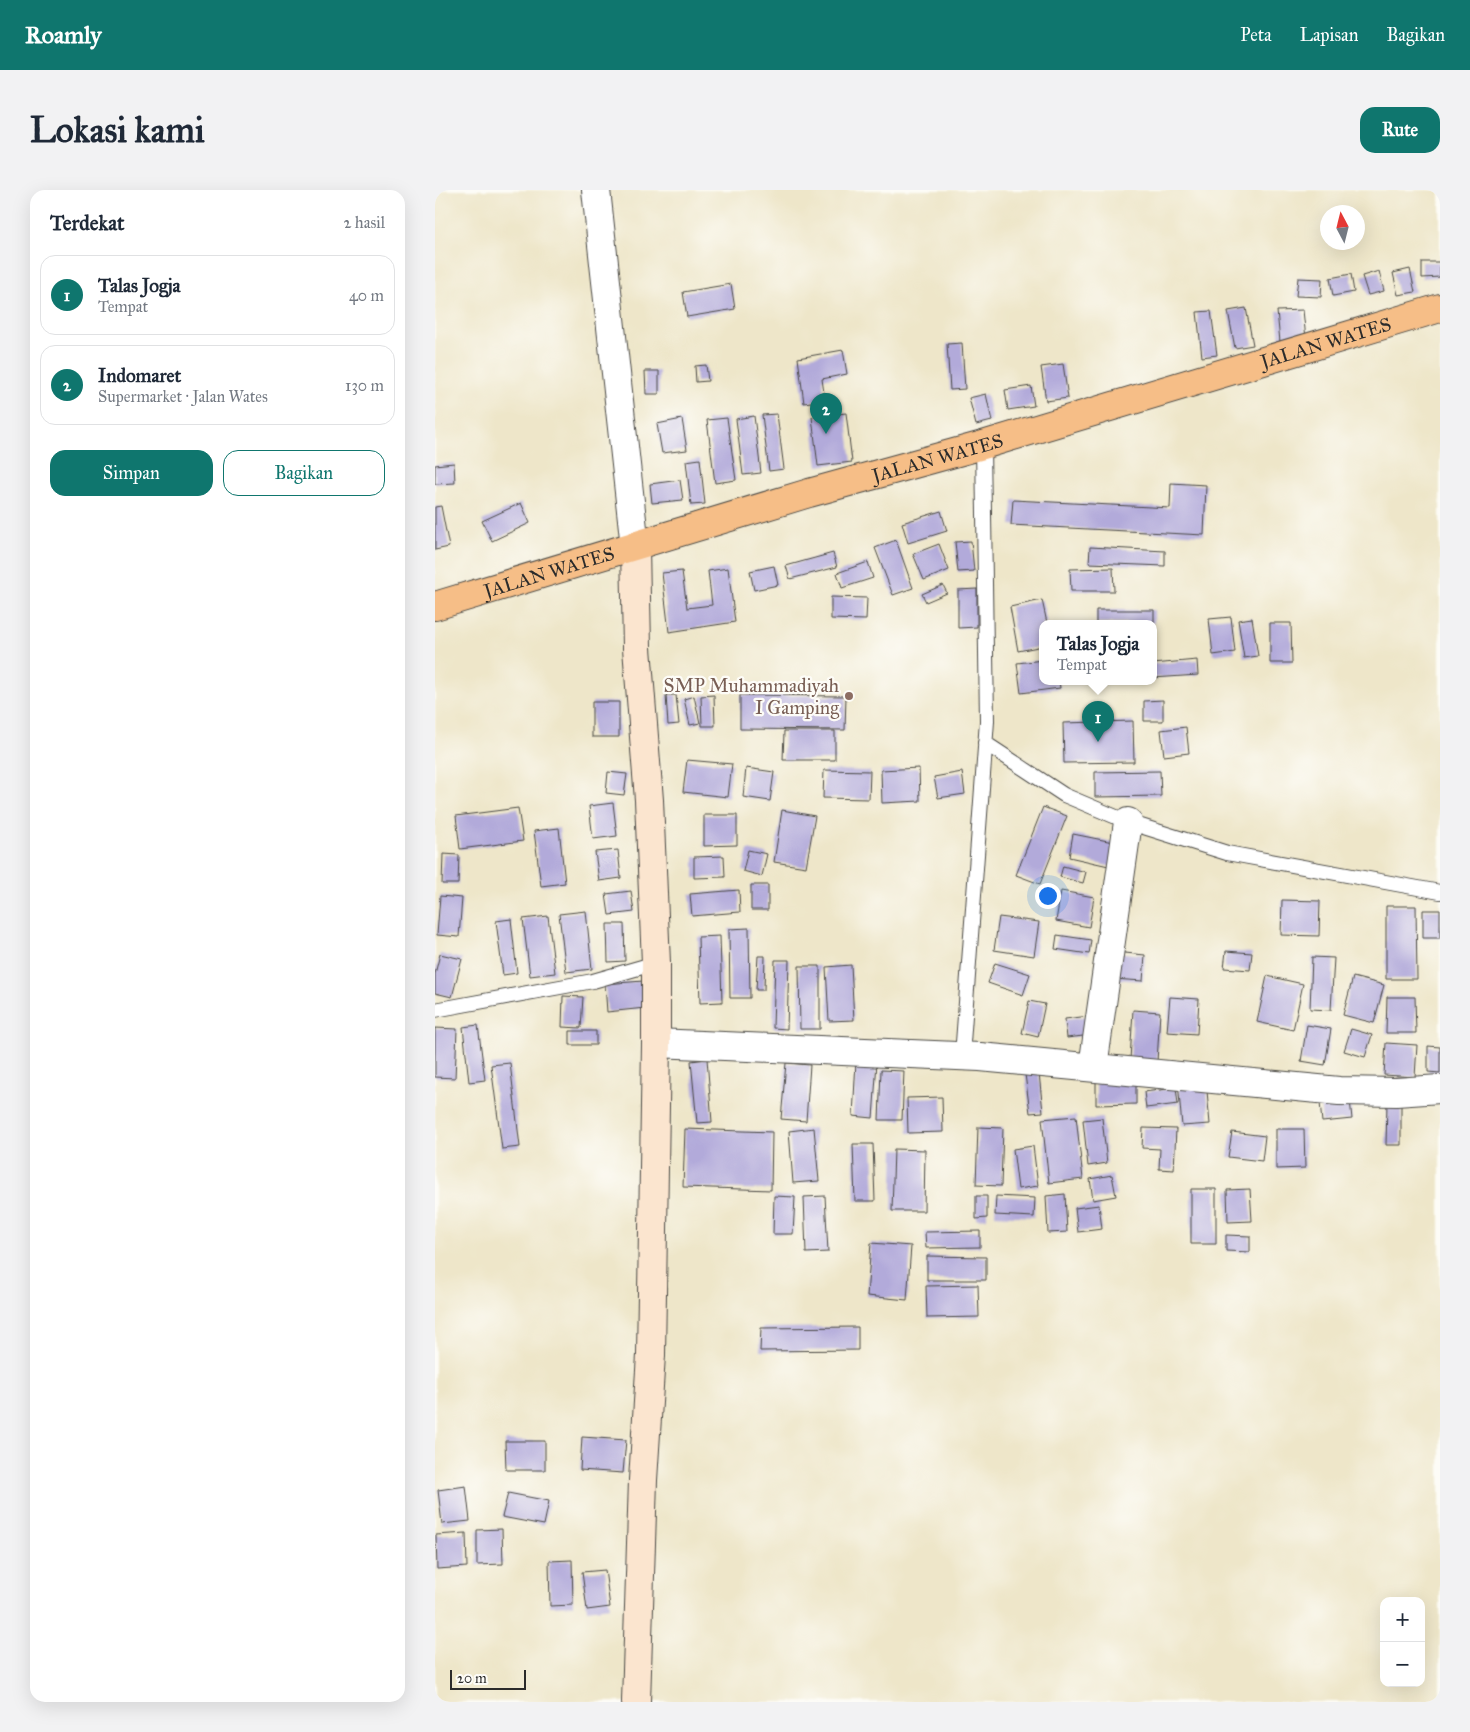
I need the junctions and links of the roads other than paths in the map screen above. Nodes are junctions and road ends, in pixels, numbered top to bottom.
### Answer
1 (596, 190) edge
2 (1440, 308) edge
3 (983, 445) junction
4 (635, 547) junction
5 (435, 606) edge
6 (985, 743) junction
7 (1128, 822) junction
8 (1440, 892) edge
9 (656, 964) junction
10 (435, 1010) edge
11 (656, 1043) junction
12 (962, 1056) junction
13 (1093, 1067) junction
14 (1440, 1089) edge
15 (636, 1702) edge

1 - 4 street
2 - 3 highway, JALAN WATES
3 - 4 highway, JALAN WATES
3 - 6 lane
4 - 5 highway, JALAN WATES
4 - 9 street
6 - 7 lane
6 - 12 lane
7 - 8 lane
7 - 13 street
9 - 10 lane
9 - 11 street
11 - 12 street
11 - 15 street
12 - 13 street
13 - 14 street

